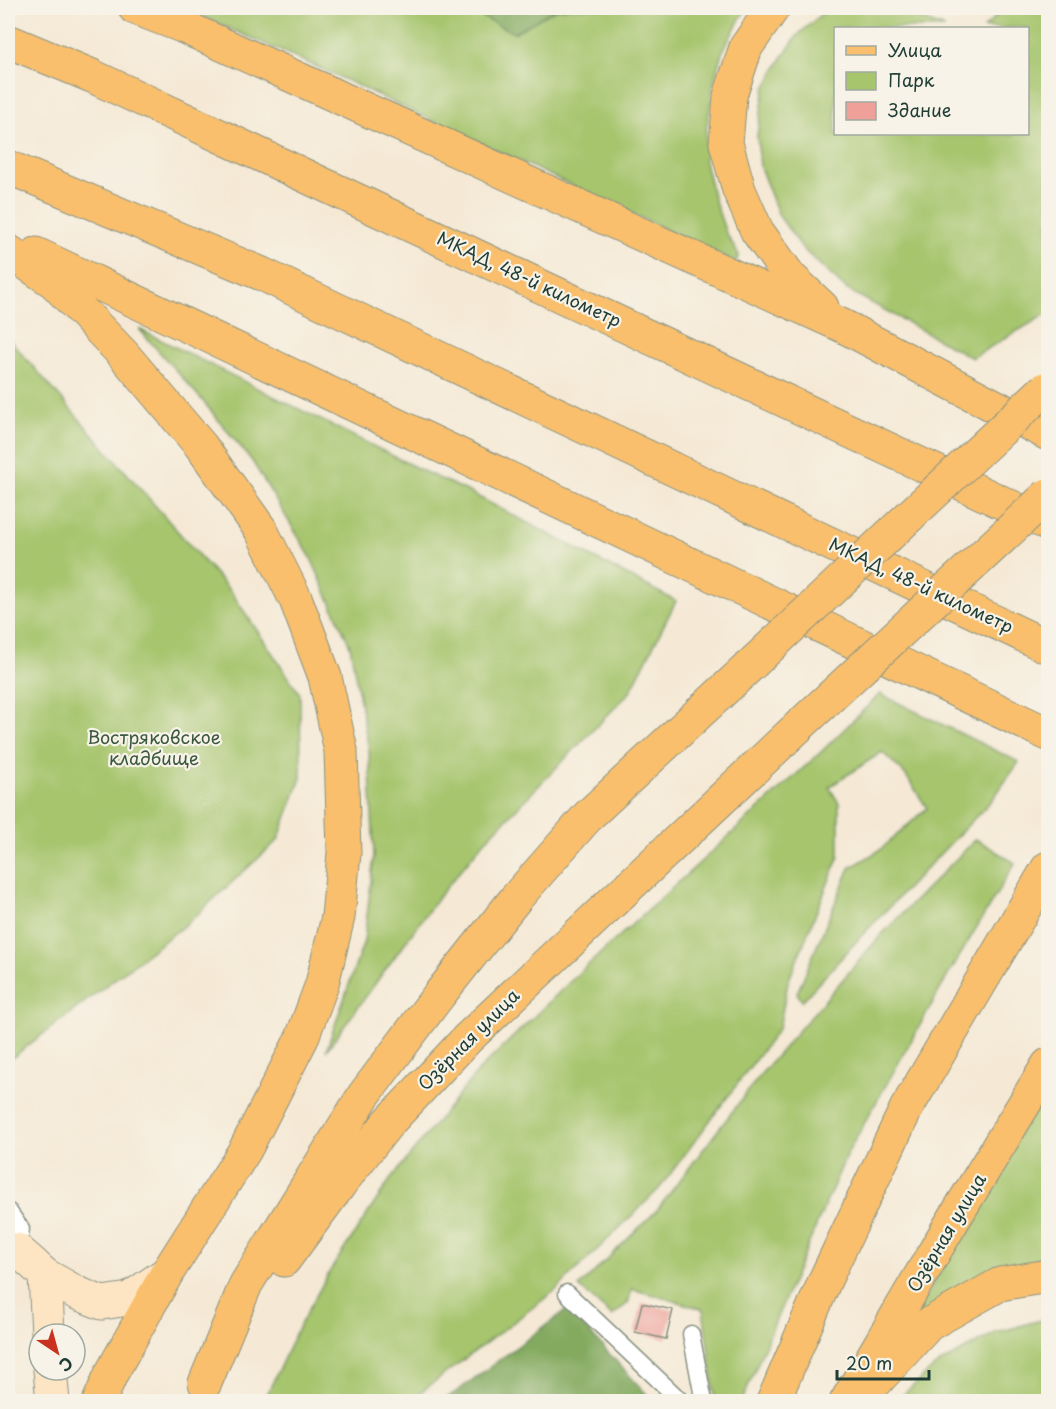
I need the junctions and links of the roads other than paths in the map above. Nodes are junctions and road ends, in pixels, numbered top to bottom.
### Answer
1 (135, 8) edge
2 (773, 8) edge
3 (8, 41) edge
4 (8, 166) edge
5 (8, 240) edge
6 (8, 251) edge
7 (843, 326) junction
8 (1047, 387) edge
9 (1048, 434) edge
10 (1048, 495) edge
11 (1048, 524) edge
12 (1048, 647) edge
13 (1048, 734) edge
14 (1048, 868) edge
15 (1048, 1065) edge
16 (8, 1212) edge
17 (12, 1250) edge
18 (167, 1273) junction
19 (45, 1275) junction
20 (1048, 1276) edge
21 (567, 1293) dead end
22 (47, 1322) edge
23 (691, 1334) dead end
24 (51, 1382) edge
25 (201, 1392) edge
26 (53, 1401) edge
27 (99, 1401) edge
28 (682, 1401) edge
29 (704, 1401) edge
30 (773, 1401) edge
31 (846, 1401) edge
32 (857, 1401) edge

1 - 7 main road
2 - 7 main road
3 - 11 main road, МКАД, 48-й километр
4 - 12 main road, МКАД, 48-й километр
5 - 13 main road
6 - 18 main road
7 - 9 main road
8 - 25 main road, bridge
10 - 25 main road, Озёрная улица, bridge
14 - 30 main road
15 - 31 main road, Озёрная улица
16 - 17 lane
17 - 19 street
18 - 19 street
18 - 27 main road
19 - 22 street
20 - 32 main road
21 - 28 lane
23 - 29 lane
24 - 26 street

